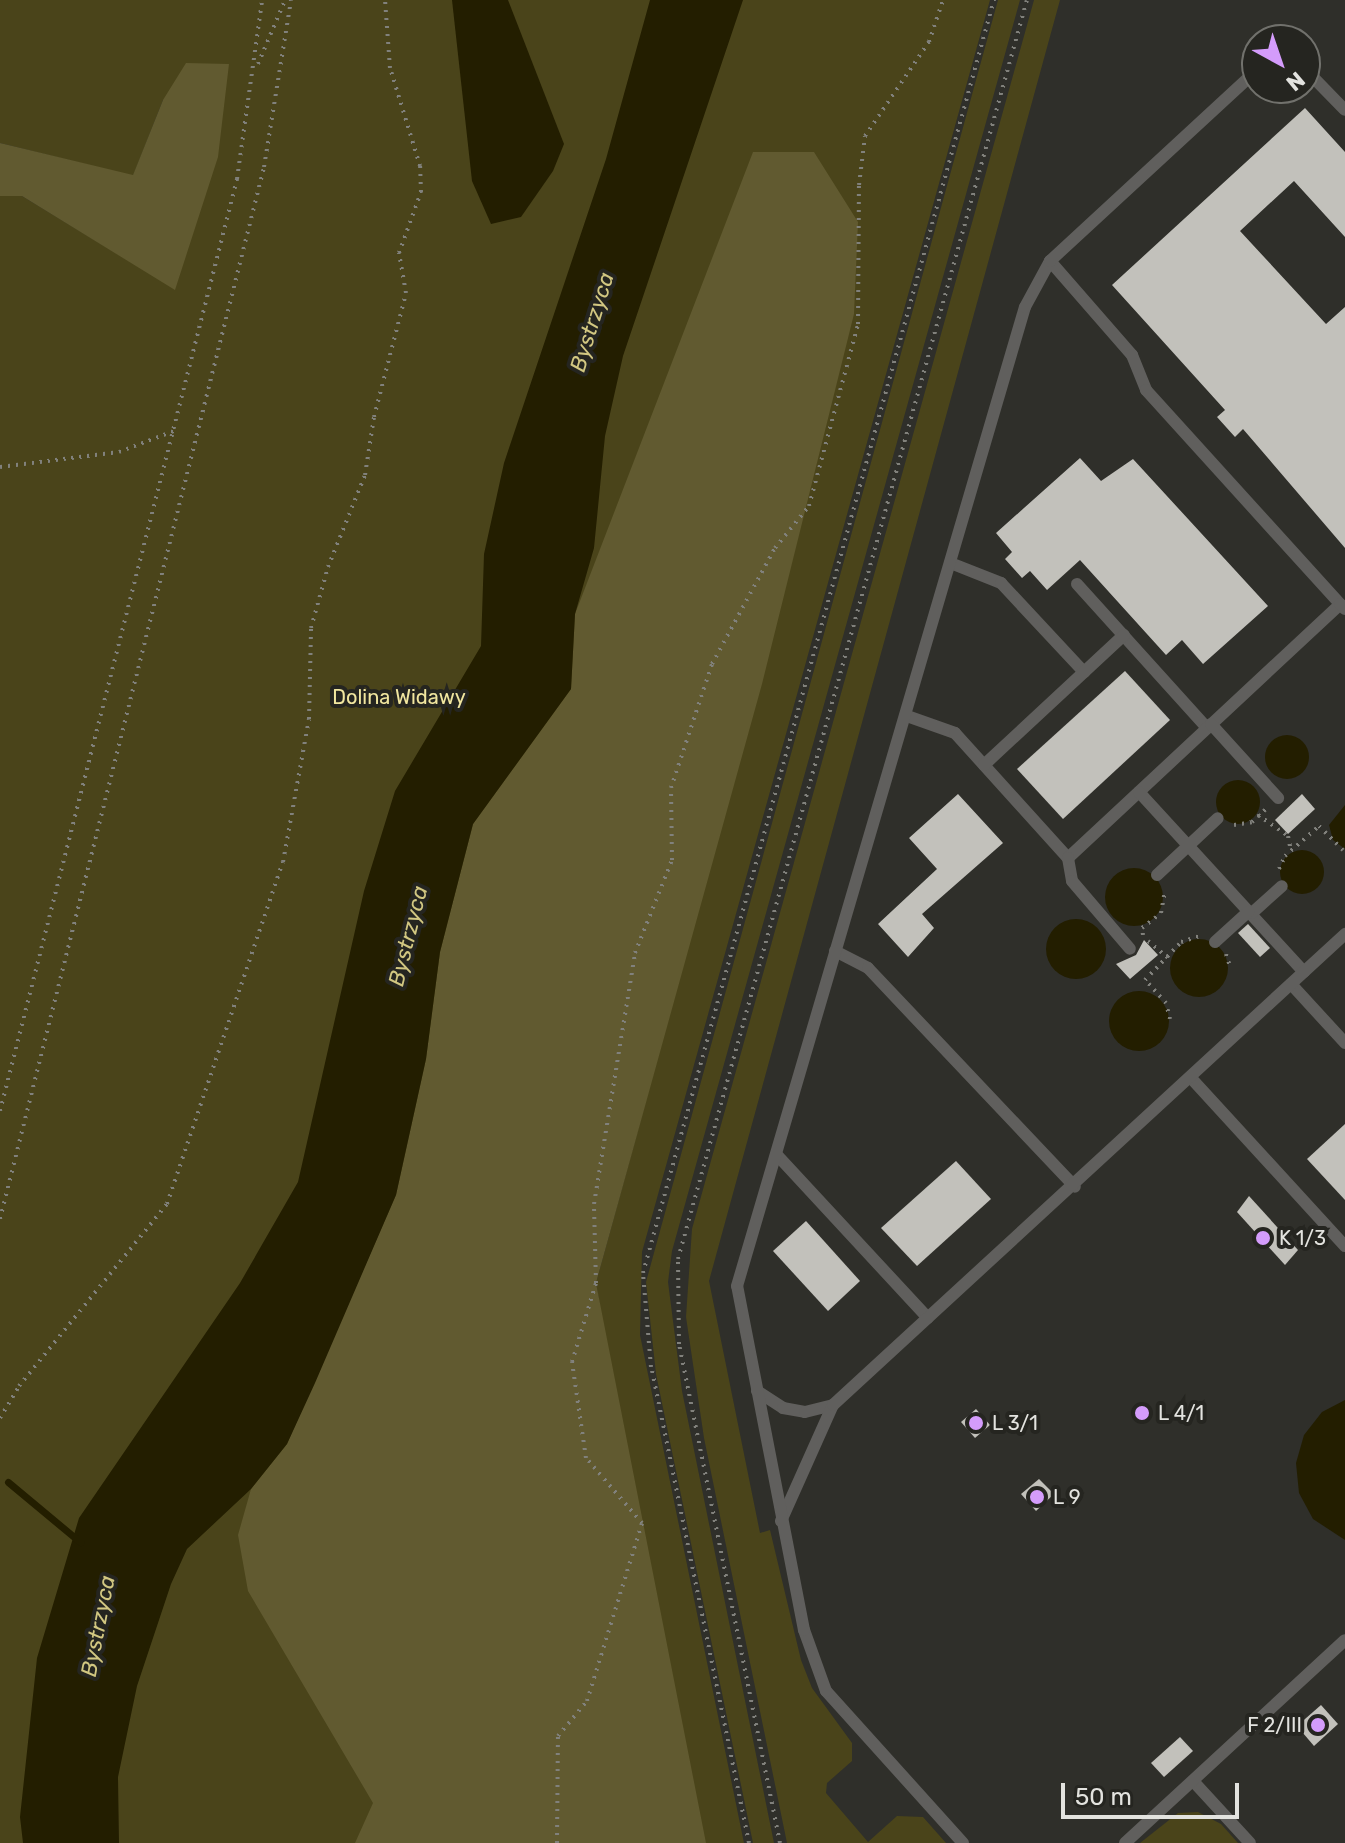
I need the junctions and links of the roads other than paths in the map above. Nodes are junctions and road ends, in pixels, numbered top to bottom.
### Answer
1 (1241, 85) edge
2 (1321, 85) edge
3 (1345, 110) edge
4 (1050, 261) junction
5 (953, 564) junction
6 (1077, 584) dead end
7 (1343, 607) edge
8 (1124, 635) junction
9 (1084, 672) junction
10 (907, 716) junction
11 (1209, 726) junction
12 (984, 765) junction
13 (1139, 792) junction
14 (1278, 798) dead end
15 (1218, 818) dead end
16 (1187, 847) junction
17 (1068, 858) junction
18 (1157, 875) road end
19 (1282, 886) road end
20 (1250, 913) junction
21 (1345, 934) edge
22 (1215, 942) road end
23 (1130, 949) dead end
24 (835, 951) junction
25 (1304, 972) junction
26 (1291, 984) junction
27 (1345, 1043) edge
28 (1191, 1078) junction
29 (777, 1155) junction
30 (1075, 1187) junction
31 (1345, 1246) edge
32 (928, 1318) junction
33 (757, 1391) junction
34 (833, 1405) junction
35 (781, 1521) junction
36 (1345, 1640) edge
37 (1193, 1781) junction
38 (963, 1843) edge
39 (1125, 1843) edge
40 (1250, 1843) edge

1 - 4 lane
2 - 3 lane
4 - 5 lane
4 - 7 lane
5 - 9 lane
5 - 10 lane
6 - 8 lane
7 - 11 lane
8 - 9 lane
8 - 11 lane
9 - 12 lane
10 - 12 lane
10 - 24 lane
11 - 13 lane
11 - 14 lane
12 - 17 lane
13 - 16 lane
13 - 17 lane
15 - 16 lane
16 - 18 lane
16 - 20 lane
17 - 23 lane
19 - 20 lane
20 - 22 lane
20 - 25 lane
21 - 25 lane
24 - 29 lane
24 - 30 lane
25 - 26 lane
26 - 27 lane
26 - 28 lane
28 - 30 lane
28 - 31 lane
29 - 32 lane
29 - 33 lane
30 - 32 lane
32 - 34 lane
33 - 34 lane
33 - 35 lane
34 - 35 lane
35 - 38 lane
36 - 37 lane
37 - 39 lane
37 - 40 lane

